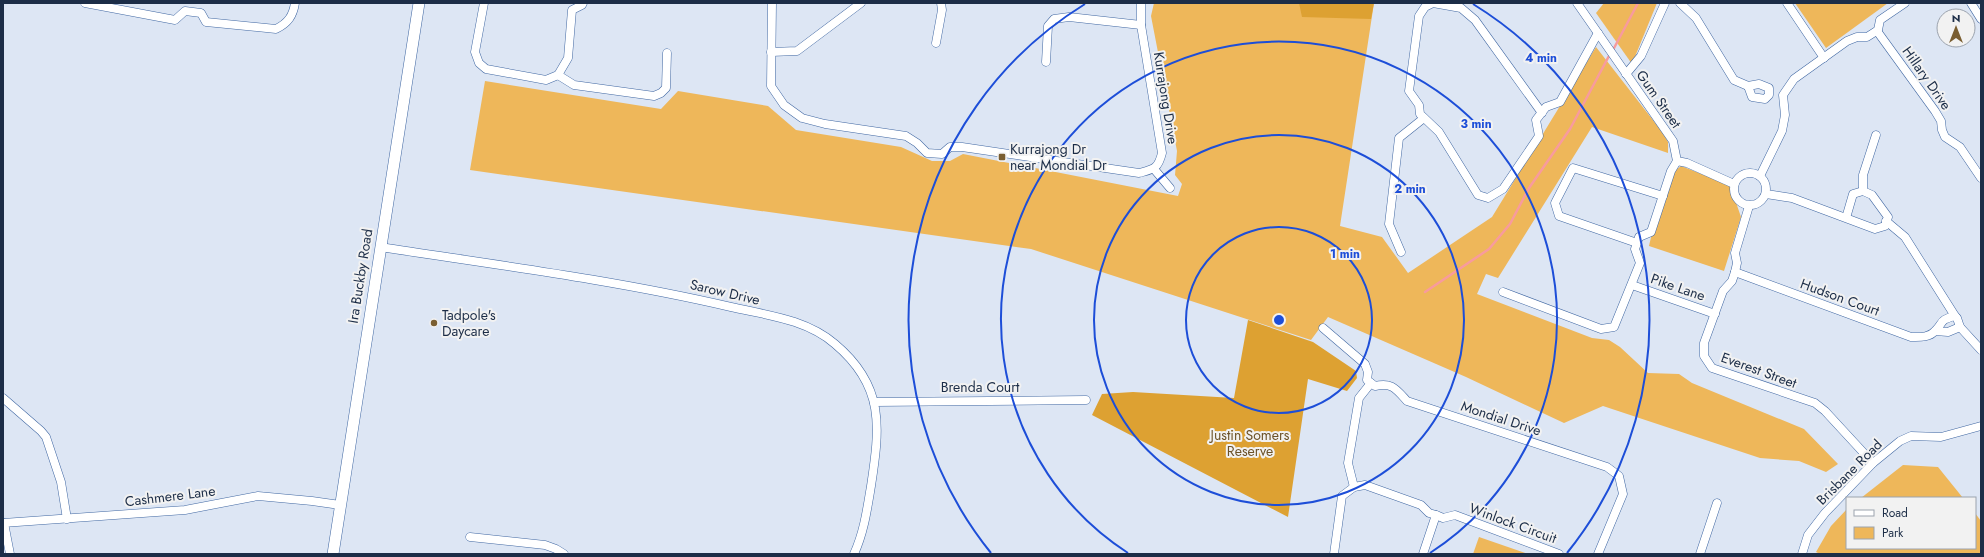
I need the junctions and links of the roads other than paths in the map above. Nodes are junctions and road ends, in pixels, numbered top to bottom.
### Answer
1 (85, 3) edge
2 (196, 3) edge
3 (295, 3) edge
4 (420, 3) edge
5 (484, 3) edge
6 (583, 3) edge
7 (772, 3) edge
8 (861, 3) edge
9 (941, 3) edge
10 (1141, 3) edge
11 (1577, 3) edge
12 (1665, 3) edge
13 (1680, 3) edge
14 (1787, 3) edge
15 (1905, 3) edge
16 (1970, 3) edge
17 (195, 12) junction
18 (1981, 19) edge
19 (1141, 25) junction
20 (1877, 31) junction
21 (1598, 34) junction
22 (936, 44) dead end
23 (771, 52) junction
24 (667, 53) dead end
25 (1824, 58) junction
26 (1046, 62) dead end
27 (1626, 74) junction
28 (558, 75) junction
29 (1748, 86) dead end
30 (1542, 113) junction
31 (1424, 118) junction
32 (1876, 135) dead end
33 (1677, 161) junction
34 (1154, 169) junction
35 (1760, 176) junction
36 (1981, 178) edge
37 (1734, 184) junction
38 (1170, 188) dead end
39 (1863, 191) junction
40 (1766, 194) junction
41 (1663, 196) junction
42 (1750, 206) junction
43 (1846, 218) junction
44 (1886, 221) junction
45 (1637, 243) junction
46 (380, 247) junction
47 (1401, 252) dead end
48 (1735, 272) junction
49 (1632, 285) junction
50 (1503, 292) dead end
51 (1715, 314) junction
52 (1954, 316) junction
53 (1960, 327) junction
54 (1323, 328) dead end
55 (1935, 331) junction
56 (1981, 350) edge
57 (1371, 383) junction
58 (3, 398) edge
59 (1086, 400) dead end
60 (874, 402) junction
61 (1981, 426) edge
62 (1873, 463) junction
63 (1354, 487) junction
64 (1717, 503) dead end
65 (340, 506) junction
66 (1436, 515) junction
67 (67, 519) junction
68 (4, 523) edge
69 (470, 537) dead end
70 (10, 554) edge
71 (333, 554) edge
72 (564, 554) edge
73 (854, 554) edge
74 (1334, 554) edge
75 (1423, 554) edge
76 (1559, 554) edge
77 (1598, 554) edge
78 (1700, 554) edge
79 (1802, 554) edge

1 - 17 street
2 - 17 street
3 - 17 street
4 - 46 street, Ira Buckby Road
5 - 28 street
6 - 28 street
7 - 23 street
8 - 23 street
9 - 22 street
10 - 19 street, Kurrajong Drive
11 - 21 street, Gum Street
12 - 27 street
13 - 29 street
14 - 25 street
15 - 20 street
16 - 18 street
19 - 26 street
19 - 34 street, Kurrajong Drive
20 - 25 street
20 - 36 street, Hillary Drive
21 - 27 street, Gum Street
21 - 30 street
23 - 34 street
24 - 28 street
25 - 35 street
27 - 33 street, Gum Street
30 - 31 street
30 - 31 street
31 - 47 street
32 - 39 street
33 - 37 street
33 - 41 street
34 - 38 street
35 - 37 street
35 - 40 street
37 - 42 street
39 - 43 street
39 - 44 street
40 - 42 street
40 - 43 street
41 - 45 street
41 - 45 street
42 - 48 street
43 - 44 street
44 - 52 street
45 - 49 street
46 - 60 street, Sarow Drive
46 - 65 street, Ira Buckby Road
48 - 51 street, Everest Street
48 - 55 street, Hudson Court
49 - 50 street
49 - 51 street, Pike Lane
51 - 62 street, Everest Street
52 - 53 street
52 - 55 street, Hudson Court
53 - 55 street, Hudson Court
53 - 56 street
54 - 57 street
57 - 63 street
57 - 77 street, Mondial Drive
58 - 67 street
59 - 60 street, Brenda Court
60 - 73 street, Sarow Drive
61 - 62 street, Brisbane Road
62 - 79 street, Brisbane Road
63 - 66 street
63 - 74 street
64 - 78 street
65 - 67 street, Cashmere Lane
65 - 71 street, Ira Buckby Road
66 - 75 street
66 - 76 street, Winlock Circuit
67 - 68 street, Cashmere Lane
68 - 70 street
69 - 72 street

